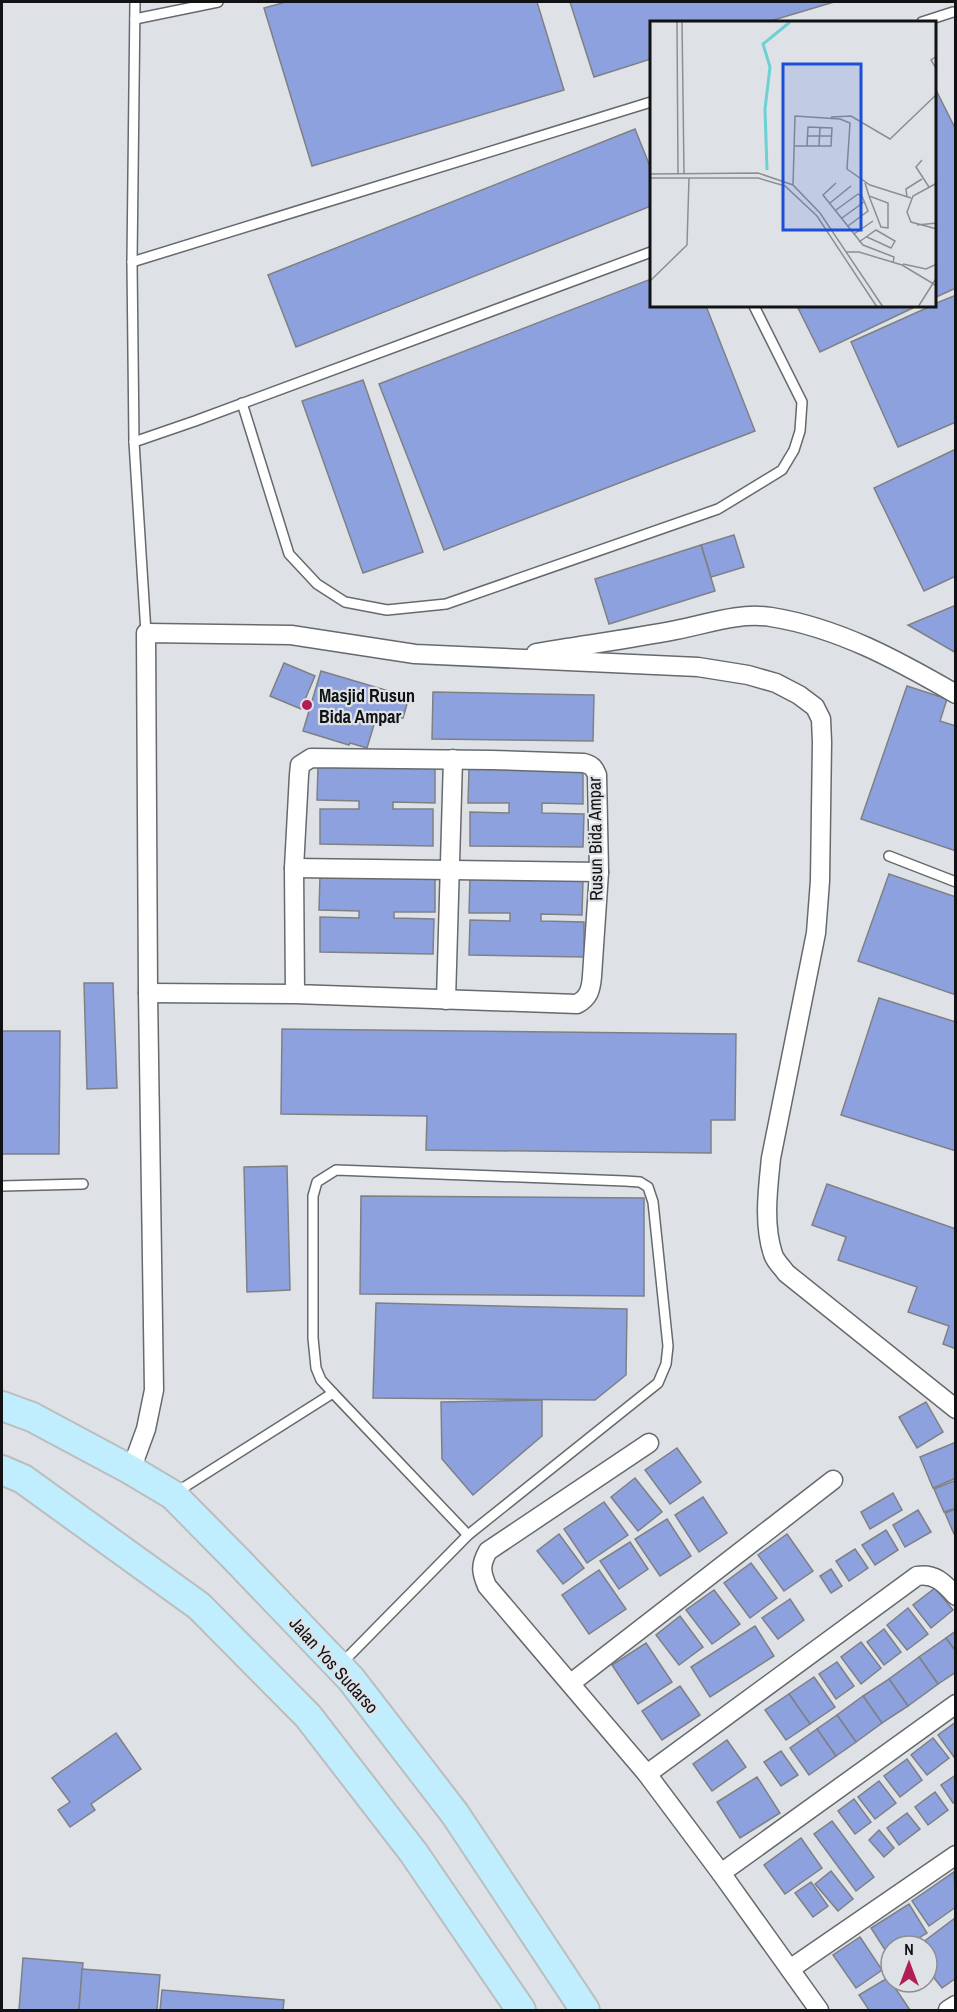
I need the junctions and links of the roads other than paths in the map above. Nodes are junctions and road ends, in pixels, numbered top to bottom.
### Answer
1 (135, 2) edge
2 (218, 2) edge
3 (948, 2) edge
4 (954, 14) edge
5 (135, 19) junction
6 (926, 21) edge
7 (650, 102) edge
8 (650, 252) edge
9 (132, 262) junction
10 (755, 308) edge
11 (242, 403) junction
12 (134, 442) junction
13 (146, 633) junction
14 (499, 659) junction
15 (956, 694) edge
16 (453, 759) junction
17 (889, 856) dead end
18 (294, 868) junction
19 (450, 870) junction
20 (599, 872) junction
21 (956, 882) edge
22 (148, 993) junction
23 (295, 994) junction
24 (446, 1000) junction
25 (83, 1184) dead end
26 (2, 1186) edge
27 (333, 1394) junction
28 (2, 1406) edge
29 (956, 1409) edge
30 (649, 1443) dead end
31 (2, 1470) edge
32 (130, 1470) junction
33 (833, 1480) dead end
34 (173, 1495) junction
35 (468, 1535) junction
36 (956, 1596) edge
37 (339, 1667) junction
38 (571, 1683) junction
39 (956, 1704) edge
40 (647, 1774) junction
41 (956, 1855) edge
42 (721, 1873) junction
43 (790, 1969) junction
44 (956, 2005) edge
45 (521, 2010) edge
46 (585, 2010) edge
47 (819, 2010) edge
48 (948, 2010) edge

1 - 5 lane
2 - 5 lane
3 - 4 lane
4 - 6 lane
5 - 9 lane
7 - 9 lane
8 - 11 lane
9 - 12 lane
10 - 11 lane
11 - 12 lane
12 - 13 lane
13 - 14 street
13 - 22 street
14 - 15 street
14 - 29 street
16 - 18 street, Rusun Bida Ampar
16 - 19 street
16 - 20 street, Rusun Bida Ampar
17 - 21 lane
18 - 19 street
18 - 23 street, Rusun Bida Ampar
19 - 20 street
19 - 24 street
20 - 24 street, Rusun Bida Ampar
22 - 23 street, Rusun Bida Ampar
22 - 32 street
23 - 24 street, Rusun Bida Ampar
25 - 26 lane
27 - 34 lane
27 - 35 lane
27 - 35 lane
28 - 32 main road, Jalan Yos Sudarso
30 - 38 street
31 - 45 main road
32 - 34 main road, Jalan Yos Sudarso
33 - 38 street
34 - 37 main road, Jalan Yos Sudarso
35 - 37 lane
36 - 40 street
37 - 46 main road, Jalan Yos Sudarso
38 - 40 street
39 - 42 street
40 - 42 street
41 - 43 street
42 - 43 street
43 - 47 street
44 - 48 street

